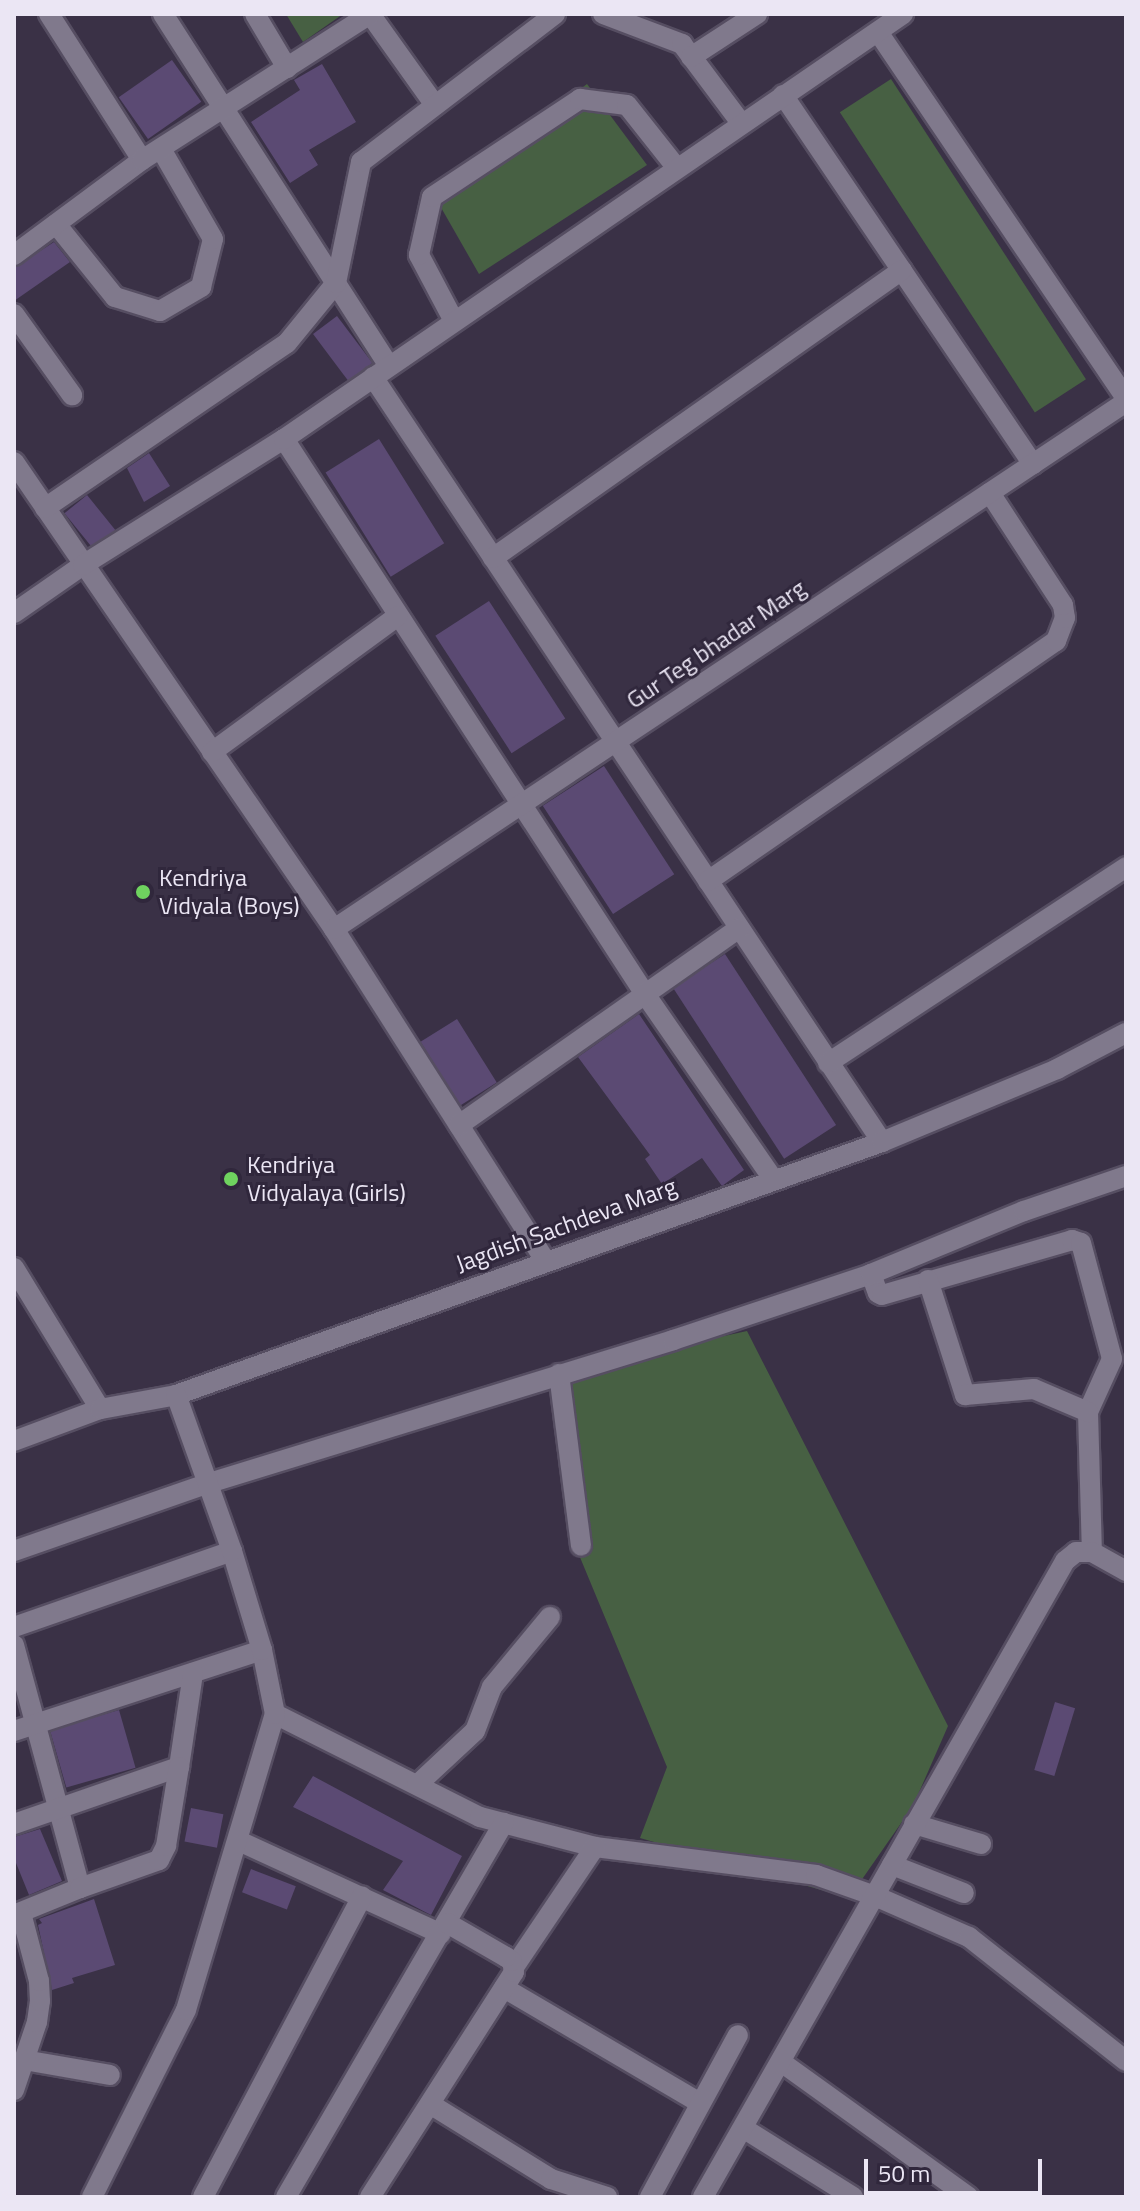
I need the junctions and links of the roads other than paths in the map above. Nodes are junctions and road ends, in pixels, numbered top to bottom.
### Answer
1 (49, 14) edge
2 (163, 14) edge
3 (255, 14) edge
4 (370, 14) edge
5 (555, 14) edge
6 (603, 14) edge
7 (757, 14) edge
8 (903, 14) edge
9 (878, 32) junction
10 (691, 57) junction
11 (287, 68) junction
12 (783, 95) junction
13 (435, 105) junction
14 (224, 108) junction
15 (741, 123) junction
16 (161, 149) junction
17 (142, 160) junction
18 (677, 168) junction
19 (56, 224) junction
20 (14, 255) edge
21 (902, 270) junction
22 (336, 283) junction
23 (14, 314) edge
24 (454, 321) junction
25 (381, 372) junction
26 (72, 395) dead end
27 (1126, 400) edge
28 (284, 439) junction
29 (14, 462) edge
30 (1033, 464) junction
31 (990, 493) junction
32 (45, 508) junction
33 (493, 558) junction
34 (83, 565) junction
35 (14, 613) edge
36 (398, 616) junction
37 (616, 742) junction
38 (212, 752) junction
39 (521, 805) junction
40 (1126, 867) edge
41 (708, 881) junction
42 (739, 928) junction
43 (334, 929) junction
44 (645, 994) junction
45 (1126, 1033) edge
46 (828, 1063) junction
47 (459, 1125) junction
48 (882, 1142) junction
49 (1126, 1176) edge
50 (773, 1179) junction
51 (545, 1260) junction
52 (14, 1268) edge
53 (871, 1274) junction
54 (928, 1280) junction
55 (559, 1374) junction
56 (176, 1395) junction
57 (100, 1409) junction
58 (1088, 1412) junction
59 (14, 1441) edge
60 (209, 1483) junction
61 (581, 1546) dead end
62 (14, 1551) edge
63 (232, 1551) junction
64 (1092, 1552) junction
65 (1126, 1571) edge
66 (550, 1617) dead end
67 (14, 1627) edge
68 (14, 1645) edge
69 (262, 1650) junction
70 (193, 1673) junction
71 (275, 1714) junction
72 (37, 1724) junction
73 (14, 1731) edge
74 (179, 1767) junction
75 (417, 1785) junction
76 (59, 1808) junction
77 (504, 1823) junction
78 (14, 1824) edge
79 (914, 1824) junction
80 (239, 1841) junction
81 (981, 1844) dead end
82 (595, 1847) junction
83 (892, 1865) junction
84 (80, 1888) junction
85 (964, 1893) dead end
86 (875, 1896) junction
87 (362, 1897) junction
88 (18, 1914) edge
89 (444, 1928) junction
90 (514, 1967) junction
91 (504, 1988) junction
92 (738, 2035) dead end
93 (24, 2060) junction
94 (1126, 2061) edge
95 (781, 2062) junction
96 (110, 2075) dead end
97 (14, 2090) edge
98 (700, 2103) junction
99 (430, 2104) junction
100 (743, 2128) junction
101 (92, 2197) edge
102 (203, 2197) edge
103 (286, 2197) edge
104 (370, 2197) edge
105 (607, 2197) edge
106 (650, 2197) edge
107 (703, 2197) edge
108 (853, 2197) edge
109 (969, 2197) edge

1 - 17 street
2 - 14 street
3 - 11 street
4 - 11 street
4 - 13 street
5 - 13 street
6 - 10 street
7 - 10 street
8 - 9 street
9 - 12 street
9 - 27 street
10 - 15 street
11 - 14 street
12 - 15 street
12 - 21 street
13 - 22 street
14 - 16 street
14 - 22 street
15 - 18 street
16 - 17 street
16 - 19 street
17 - 19 street
18 - 24 street
18 - 24 street
19 - 20 street
21 - 30 street
21 - 33 street
22 - 25 street
22 - 32 street
23 - 26 street
24 - 25 street
25 - 28 street
25 - 33 street
27 - 30 street, Gur Teg bhadar Marg
28 - 34 street
28 - 36 street
29 - 32 street
30 - 31 street, Gur Teg bhadar Marg
31 - 37 street, Gur Teg bhadar Marg
31 - 41 street
32 - 34 street
33 - 37 street
34 - 35 street
34 - 38 street
36 - 38 street
36 - 39 street
37 - 39 street, Gur Teg bhadar Marg
37 - 41 street
38 - 43 street
39 - 43 street, Gur Teg bhadar Marg
39 - 44 street
40 - 46 street
41 - 42 street
42 - 44 street
42 - 46 street
43 - 47 street
44 - 47 street
44 - 50 street
45 - 48 street, Jagdish Sachdeva Marg
46 - 48 street
47 - 51 street
48 - 50 street, Jagdish Sachdeva Marg
49 - 53 street
50 - 51 street, Jagdish Sachdeva Marg
51 - 56 street, Jagdish Sachdeva Marg
52 - 57 street
53 - 54 street
53 - 55 street
54 - 58 street
54 - 58 street
55 - 60 street
55 - 61 street
56 - 57 street, Jagdish Sachdeva Marg
56 - 60 street
57 - 59 street, Jagdish Sachdeva Marg
58 - 64 street
60 - 62 street
60 - 63 street
63 - 67 street
63 - 69 street
64 - 65 street
64 - 79 street
66 - 75 street
68 - 72 street
69 - 70 street
69 - 71 street
70 - 72 street
70 - 74 street
71 - 75 street
71 - 80 street
72 - 73 street
72 - 76 street
74 - 76 street
74 - 84 street
75 - 77 street
76 - 78 street
76 - 84 street
77 - 82 street
77 - 89 street
79 - 81 street
79 - 83 street
80 - 87 street
80 - 101 street
82 - 86 street
82 - 90 street
83 - 85 street
83 - 86 street
84 - 88 street
86 - 94 street
86 - 95 street
87 - 89 street
87 - 102 street
88 - 93 street
89 - 90 street
89 - 103 street
90 - 91 street
91 - 98 street
91 - 99 street
92 - 98 street
93 - 96 street
93 - 97 street
95 - 100 street
95 - 109 street
98 - 106 street
99 - 104 street
99 - 105 street
100 - 107 street
100 - 108 street

